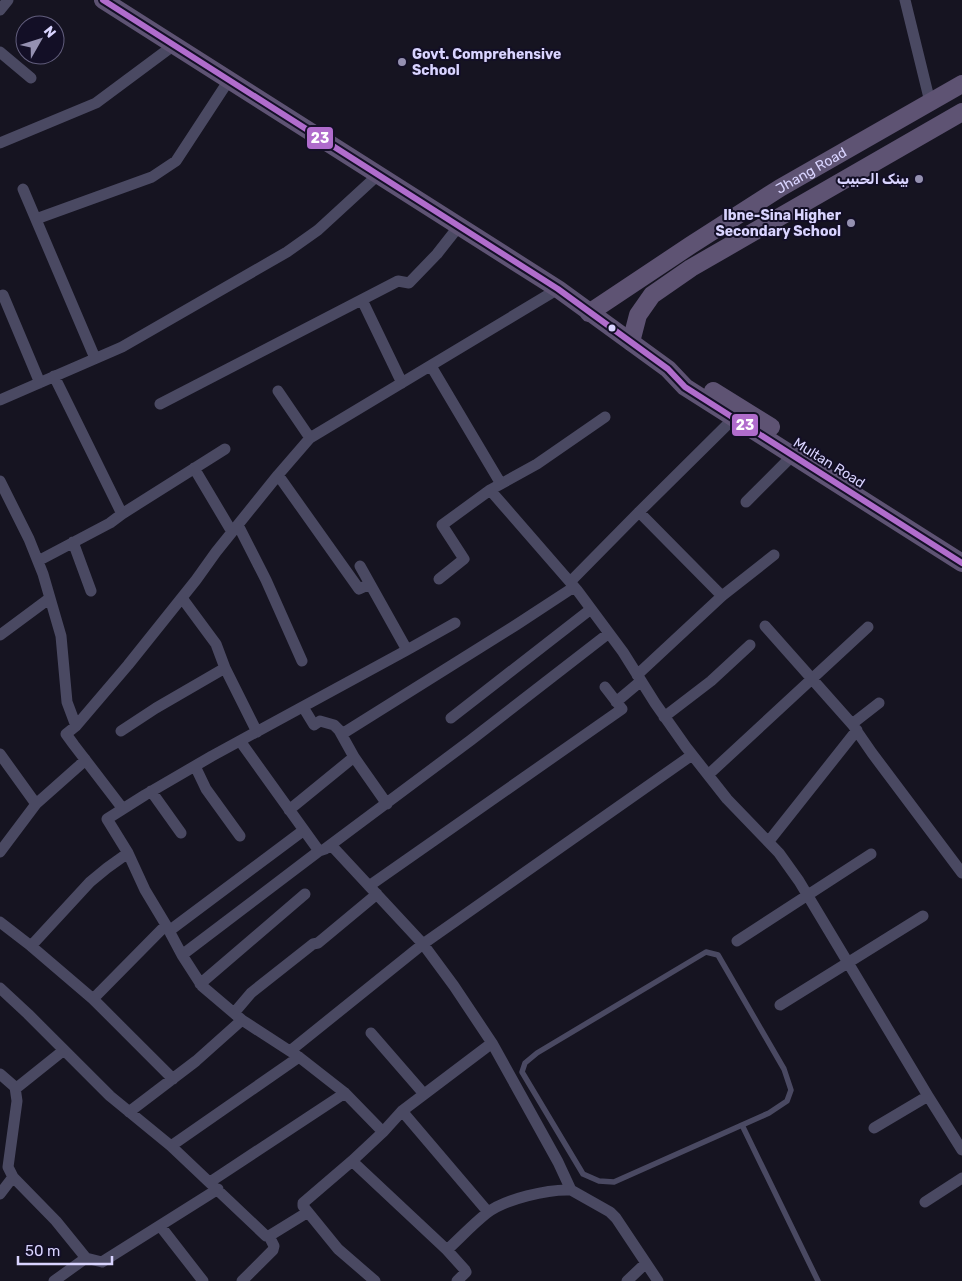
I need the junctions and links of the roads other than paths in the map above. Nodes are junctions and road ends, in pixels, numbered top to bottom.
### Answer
1 (8, 0) edge
2 (103, 0) edge
3 (905, 0) edge
4 (0, 10) edge
5 (174, 45) junction
6 (0, 52) edge
7 (31, 78) dead end
8 (229, 80) junction
9 (962, 84) edge
10 (930, 102) junction
11 (962, 112) edge
12 (0, 143) edge
13 (378, 174) junction
14 (23, 189) dead end
15 (36, 219) junction
16 (459, 226) junction
17 (558, 289) junction
18 (0, 296) edge
19 (362, 300) junction
20 (589, 313) junction
21 (631, 342) junction
22 (96, 358) junction
23 (431, 366) junction
24 (668, 370) junction
25 (54, 376) junction
26 (40, 383) junction
27 (402, 384) junction
28 (278, 391) dead end
29 (0, 400) edge
30 (160, 404) dead end
31 (605, 417) dead end
32 (734, 418) junction
33 (310, 438) junction
34 (225, 449) dead end
35 (793, 454) junction
36 (194, 468) junction
37 (278, 475) junction
38 (502, 484) junction
39 (1, 486) edge
40 (490, 490) junction
41 (746, 502) dead end
42 (639, 512) junction
43 (122, 514) junction
44 (235, 529) junction
45 (73, 542) junction
46 (962, 548) edge
47 (774, 556) dead end
48 (38, 561) junction
49 (962, 563) edge
50 (360, 566) dead end
51 (439, 579) dead end
52 (370, 584) junction
53 (572, 584) junction
54 (91, 591) dead end
55 (722, 596) junction
56 (50, 598) junction
57 (182, 598) junction
58 (591, 609) junction
59 (455, 623) dead end
60 (765, 626) dead end
61 (868, 627) dead end
62 (609, 633) junction
63 (0, 635) edge
64 (750, 645) dead end
65 (407, 650) junction
66 (302, 661) dead end
67 (225, 668) junction
68 (639, 678) junction
69 (812, 679) junction
70 (606, 687) dead end
71 (616, 702) junction
72 (879, 704) dead end
73 (303, 707) junction
74 (664, 717) junction
75 (451, 718) dead end
76 (76, 726) junction
77 (854, 727) junction
78 (121, 731) dead end
79 (257, 732) junction
80 (342, 734) junction
81 (240, 741) junction
82 (0, 755) edge
83 (692, 755) junction
84 (354, 757) junction
85 (84, 759) junction
86 (195, 766) junction
87 (708, 774) junction
88 (151, 791) junction
89 (36, 804) junction
90 (387, 804) junction
91 (123, 810) junction
92 (289, 810) junction
93 (304, 830) junction
94 (181, 833) dead end
95 (240, 836) dead end
96 (769, 841) junction
97 (331, 845) junction
98 (319, 851) junction
99 (0, 852) edge
100 (128, 853) junction
101 (871, 854) dead end
102 (962, 873) edge
103 (373, 890) junction
104 (305, 894) dead end
105 (808, 896) junction
106 (923, 916) dead end
107 (0, 922) edge
108 (167, 928) junction
109 (737, 941) dead end
110 (423, 944) junction
111 (31, 946) junction
112 (182, 956) junction
113 (848, 962) junction
114 (200, 984) junction
115 (0, 988) edge
116 (93, 999) junction
117 (780, 1005) dead end
118 (238, 1016) junction
119 (371, 1033) dead end
120 (492, 1043) junction
121 (64, 1050) junction
122 (294, 1054) junction
123 (0, 1074) edge
124 (173, 1079) junction
125 (15, 1087) junction
126 (345, 1093) junction
127 (424, 1094) junction
128 (928, 1096) junction
129 (402, 1111) junction
130 (129, 1112) junction
131 (742, 1125) junction
132 (874, 1128) dead end
133 (383, 1132) junction
134 (171, 1146) junction
135 (962, 1150) edge
136 (352, 1161) junction
137 (13, 1177) junction
138 (962, 1178) edge
139 (214, 1186) junction
140 (571, 1190) junction
141 (0, 1194) edge
142 (925, 1202) dead end
143 (308, 1212) junction
144 (488, 1212) junction
145 (160, 1226) junction
146 (269, 1236) junction
147 (447, 1250) junction
148 (86, 1258) junction
149 (646, 1263) junction
150 (200, 1280) edge
151 (54, 1281) edge
152 (242, 1281) edge
153 (375, 1281) edge
154 (457, 1281) edge
155 (627, 1281) edge
156 (658, 1281) edge
157 (818, 1281) edge

1 - 4 street
2 - 5 main road, Multan Road
3 - 10 street
5 - 8 main road, Multan Road
5 - 12 street
6 - 7 street
8 - 13 main road, Multan Road
8 - 15 street
9 - 10 main road, Jhang Road
10 - 20 main road, Jhang Road
11 - 21 main road, Jhang Road
13 - 16 main road, Multan Road
13 - 22 street
14 - 15 street
15 - 22 street
16 - 17 main road, Multan Road
16 - 19 street
17 - 20 main road, Multan Road
17 - 23 street
18 - 26 street
19 - 27 street
19 - 30 street
20 - 21 main road, Multan Road
21 - 24 main road, Multan Road
22 - 25 street
23 - 27 street
23 - 38 street
24 - 32 main road, Multan Road
24 - 46 main road, Multan Road
25 - 26 street
25 - 43 street
26 - 29 street
27 - 33 street
28 - 33 street
31 - 38 street
32 - 35 main road, Multan Road
32 - 42 street
33 - 37 street
34 - 36 street
35 - 41 street
35 - 49 main road, Multan Road
36 - 43 street
36 - 44 street
37 - 44 street
37 - 52 street
38 - 40 street
39 - 48 street
40 - 51 street
40 - 53 street
42 - 53 street
42 - 55 street
43 - 45 street
44 - 57 street
44 - 66 street
45 - 48 street
45 - 54 street
47 - 55 street
48 - 56 street
50 - 52 street
52 - 65 street
53 - 58 street
53 - 80 street
55 - 68 street
56 - 63 street
56 - 76 street
57 - 67 street
57 - 76 street
58 - 62 street
58 - 75 street
59 - 65 street
60 - 69 street
61 - 69 street
62 - 68 street
62 - 90 street
64 - 74 street
65 - 73 street
67 - 78 street
67 - 79 street
68 - 71 street
68 - 74 street
69 - 77 street
69 - 87 street
70 - 71 street
71 - 103 street
72 - 77 street
73 - 79 street
73 - 80 street
74 - 83 street
76 - 85 street
77 - 96 street
77 - 102 street
79 - 81 street
80 - 84 street
81 - 86 street
81 - 92 street
82 - 89 street
83 - 87 street
83 - 110 street
84 - 90 street
84 - 92 street
85 - 89 street
85 - 91 street
86 - 88 street
86 - 95 street
87 - 96 street
88 - 91 street
88 - 94 street
89 - 99 street
90 - 97 street
91 - 100 street
92 - 93 street
93 - 98 street
93 - 108 street
96 - 105 street
97 - 98 street
97 - 103 street
98 - 112 street
100 - 108 street
100 - 111 street
101 - 105 street
103 - 110 street
103 - 118 street
104 - 114 street
105 - 109 street
105 - 113 street
106 - 113 street
107 - 111 street
108 - 112 street
108 - 116 street
110 - 120 street
110 - 122 street
111 - 116 street
112 - 114 street
113 - 117 street
113 - 128 street
114 - 118 street
115 - 121 street
116 - 124 street
118 - 122 street
118 - 124 street
119 - 127 street
120 - 127 street
120 - 140 street
121 - 125 street
121 - 130 street
122 - 126 street
122 - 134 street
123 - 125 street
124 - 130 street
125 - 137 street
126 - 133 street
126 - 139 street
127 - 129 street
128 - 132 street
128 - 135 street
129 - 133 street
129 - 144 street
130 - 134 street
131 - 131 lane
131 - 157 lane
133 - 136 street
134 - 139 street
136 - 143 street
136 - 147 street
137 - 141 street
137 - 148 street
138 - 142 street
139 - 145 street
139 - 146 street
140 - 144 street
140 - 149 street
143 - 146 street
143 - 153 street
144 - 147 street
145 - 148 street
145 - 150 street
146 - 152 street
147 - 154 street
148 - 151 street
149 - 155 street
149 - 156 street

